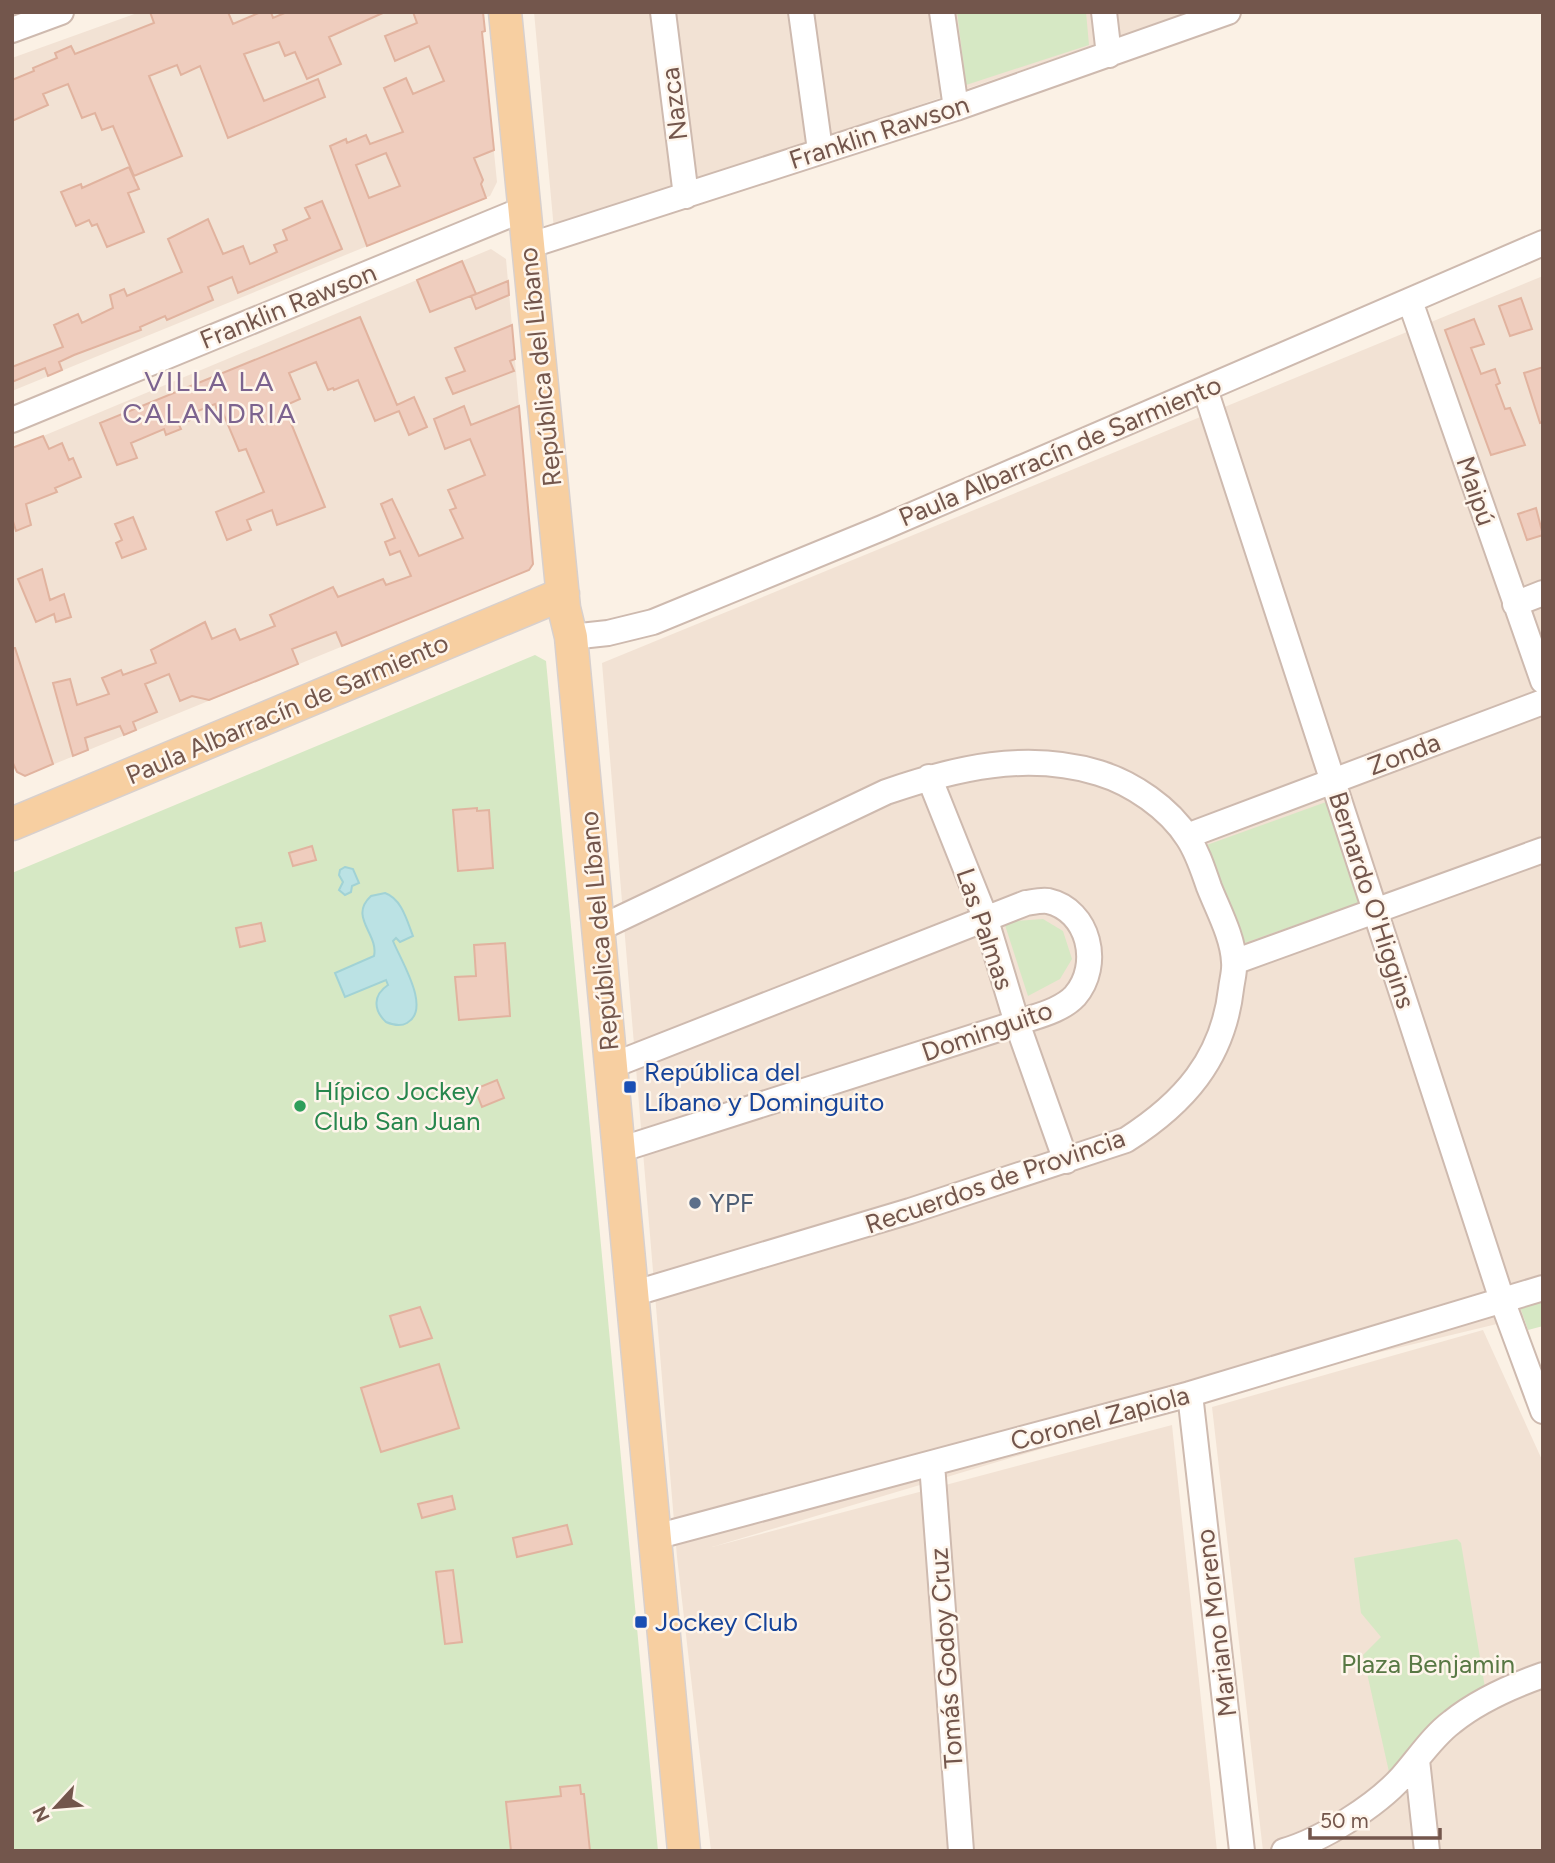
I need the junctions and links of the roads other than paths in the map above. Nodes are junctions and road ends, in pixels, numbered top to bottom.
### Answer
1 (61, 12) edge
2 (505, 12) edge
3 (663, 12) edge
4 (801, 12) edge
5 (942, 12) edge
6 (1104, 12) edge
7 (1228, 12) edge
8 (12, 30) edge
9 (1110, 55) junction
10 (956, 108) junction
11 (820, 150) junction
12 (686, 196) junction
13 (524, 209) junction
14 (1543, 243) edge
15 (528, 246) junction
16 (1410, 301) junction
17 (1205, 389) junction
18 (12, 420) edge
19 (1543, 593) edge
20 (563, 594) junction
21 (1516, 604) junction
22 (571, 637) junction
23 (1543, 681) edge
24 (1543, 702) edge
25 (929, 777) junction
26 (1333, 781) junction
27 (12, 824) edge
28 (1187, 836) junction
29 (1543, 850) edge
30 (1375, 911) junction
31 (985, 917) junction
32 (600, 928) junction
33 (1234, 962) junction
34 (1017, 1023) junction
35 (611, 1066) junction
36 (619, 1150) junction
37 (1066, 1161) junction
38 (1543, 1288) edge
39 (632, 1294) junction
40 (1502, 1300) junction
41 (1190, 1394) junction
42 (1543, 1411) edge
43 (932, 1464) junction
44 (655, 1537) junction
45 (1543, 1675) edge
46 (1417, 1760) junction
47 (684, 1851) edge
48 (961, 1851) edge
49 (1242, 1851) edge
50 (1284, 1851) edge
51 (1427, 1851) edge

1 - 8 street
2 - 13 main road, República del Líbano
3 - 12 street, Nazca
4 - 11 street
5 - 10 street
6 - 9 street
7 - 9 street, Franklin Rawson
9 - 10 street, Franklin Rawson
10 - 11 street, Franklin Rawson
11 - 12 street, Franklin Rawson
12 - 15 street, Franklin Rawson
13 - 15 main road, República del Líbano
13 - 18 street, Franklin Rawson
14 - 16 street, Paula Albarracín de Sarmiento
15 - 20 main road, República del Líbano
16 - 17 street, Paula Albarracín de Sarmiento
16 - 21 street, Maipú
17 - 22 street, Paula Albarracín de Sarmiento
17 - 26 street, Bernardo O'Higgins
19 - 21 street
20 - 22 main road, República del Líbano
20 - 27 main road, Paula Albarracín de Sarmiento
21 - 23 street, Maipú
22 - 32 main road, República del Líbano
24 - 26 street, Zonda
25 - 28 street, Recuerdos de Provincia
25 - 31 street, Las Palmas
25 - 32 street, Recuerdos de Provincia
26 - 28 street, Zonda
26 - 30 street, Bernardo O'Higgins
28 - 33 street, Recuerdos de Provincia
29 - 30 street
30 - 33 street
30 - 40 street, Bernardo O'Higgins
31 - 34 street, Las Palmas
31 - 34 street, Dominguito
31 - 35 street, Dominguito
32 - 35 main road, República del Líbano
33 - 37 street, Recuerdos de Provincia
34 - 36 street, Dominguito
34 - 37 street, Las Palmas
35 - 36 main road, República del Líbano
36 - 39 main road, República del Líbano
37 - 39 street, Recuerdos de Provincia
38 - 40 street, Coronel Zapiola
39 - 44 main road, República del Líbano
40 - 41 street, Coronel Zapiola
40 - 42 street, Bernardo O'Higgins
41 - 43 street, Coronel Zapiola
41 - 49 street, Mariano Moreno
43 - 44 street, Coronel Zapiola
43 - 48 street, Tomás Godoy Cruz
44 - 47 main road, República del Líbano
45 - 46 street
46 - 50 street
46 - 51 street

